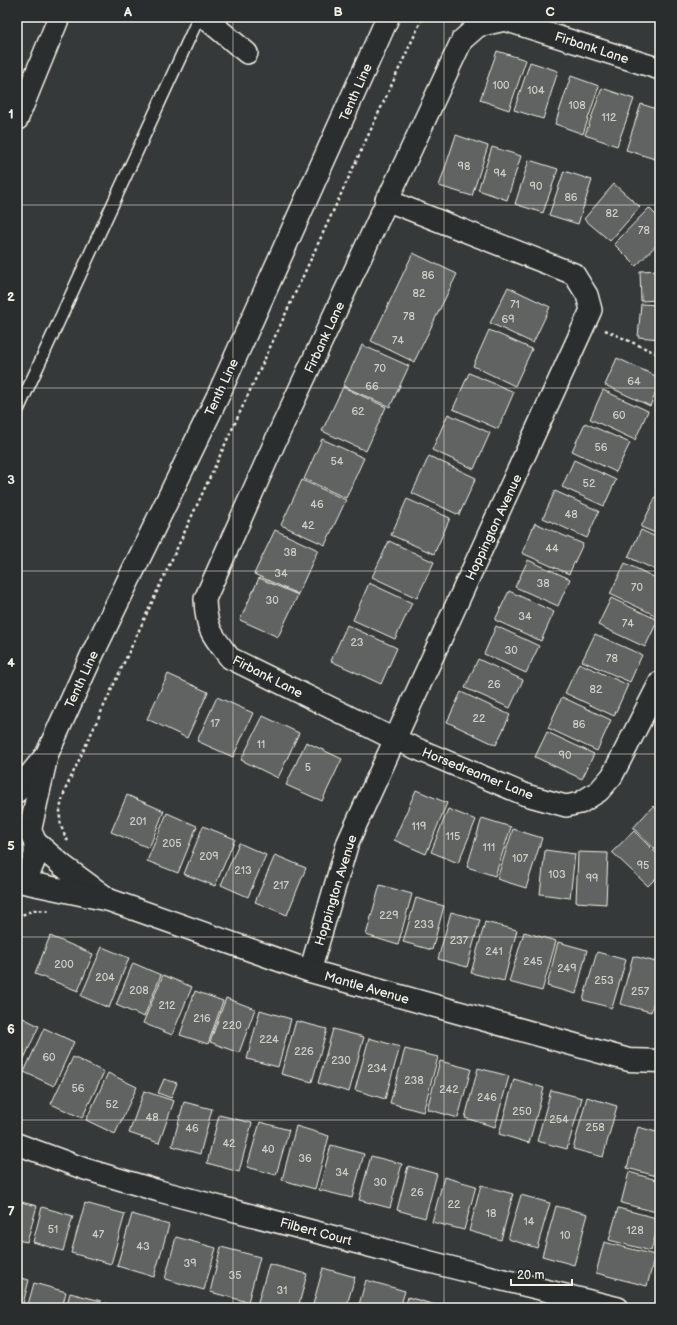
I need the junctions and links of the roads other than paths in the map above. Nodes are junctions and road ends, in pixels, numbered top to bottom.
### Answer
1 (59, 17) edge
2 (199, 17) edge
3 (204, 17) edge
4 (388, 17) edge
5 (247, 53) dead end
6 (660, 69) edge
7 (17, 120) edge
8 (386, 200) junction
9 (17, 412) edge
10 (660, 682) edge
11 (396, 740) junction
12 (47, 754) junction
13 (17, 791) edge
14 (27, 830) edge
15 (18, 881) edge
16 (109, 900) junction
17 (310, 971) junction
18 (629, 1060) junction
19 (660, 1061) edge
20 (660, 1077) edge
21 (17, 1144) edge
22 (618, 1308) edge

1 - 7 street
2 - 9 lane
3 - 5 street
4 - 12 street, Tenth Line
6 - 8 street, Firbank Lane
8 - 11 street, Firbank Lane
8 - 11 street, Hoppington Avenue
10 - 11 street, Horsedreamer Lane
11 - 17 street, Hoppington Avenue
12 - 13 street, Tenth Line
12 - 14 street, Tenth Line
14 - 15 street, Tenth Line
14 - 16 street, Mantle Avenue
15 - 16 street, Mantle Avenue
16 - 17 street, Mantle Avenue
17 - 18 street, Mantle Avenue
18 - 19 street, Mantle Avenue
18 - 20 street, Mantle Avenue
21 - 22 street, Filbert Court

